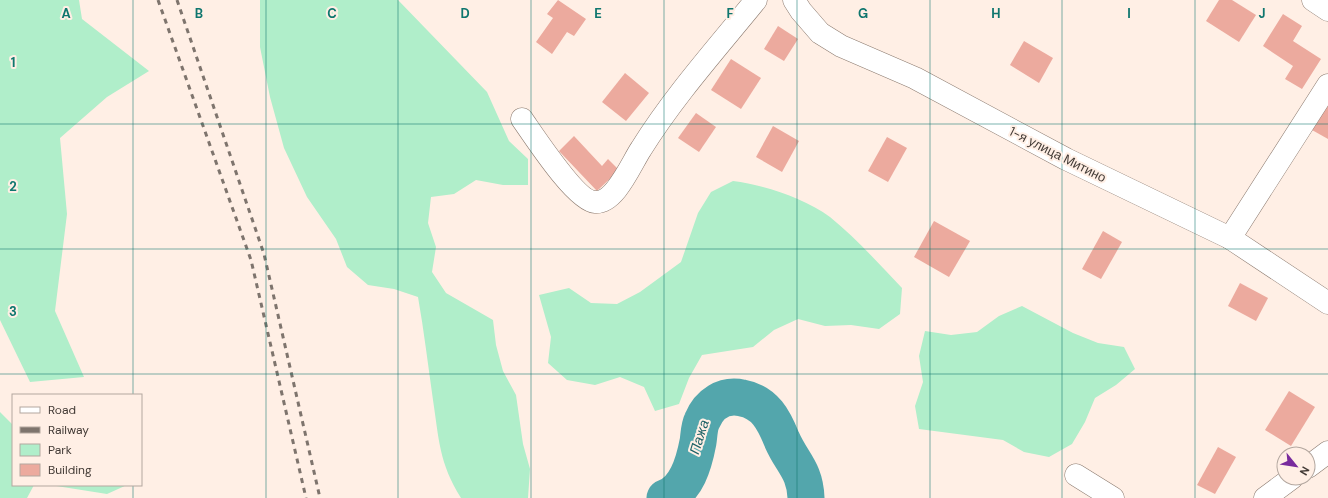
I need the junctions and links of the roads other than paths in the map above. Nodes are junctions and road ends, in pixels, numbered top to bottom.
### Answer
1 (756, 0) edge
2 (794, 0) edge
3 (1313, 0) edge
4 (1328, 10) edge
5 (1328, 85) edge
6 (522, 119) dead end
7 (1239, 247) junction
8 (1328, 303) edge
9 (1328, 452) edge
10 (1316, 461) edge
11 (1076, 475) dead end
12 (1281, 486) edge
13 (1114, 498) edge
14 (1265, 498) edge

1 - 6 street
2 - 7 street, 1-я улица Митино
3 - 4 street
5 - 7 street
7 - 8 street, 1-я улица Митино
9 - 10 street
11 - 13 street
12 - 14 street

